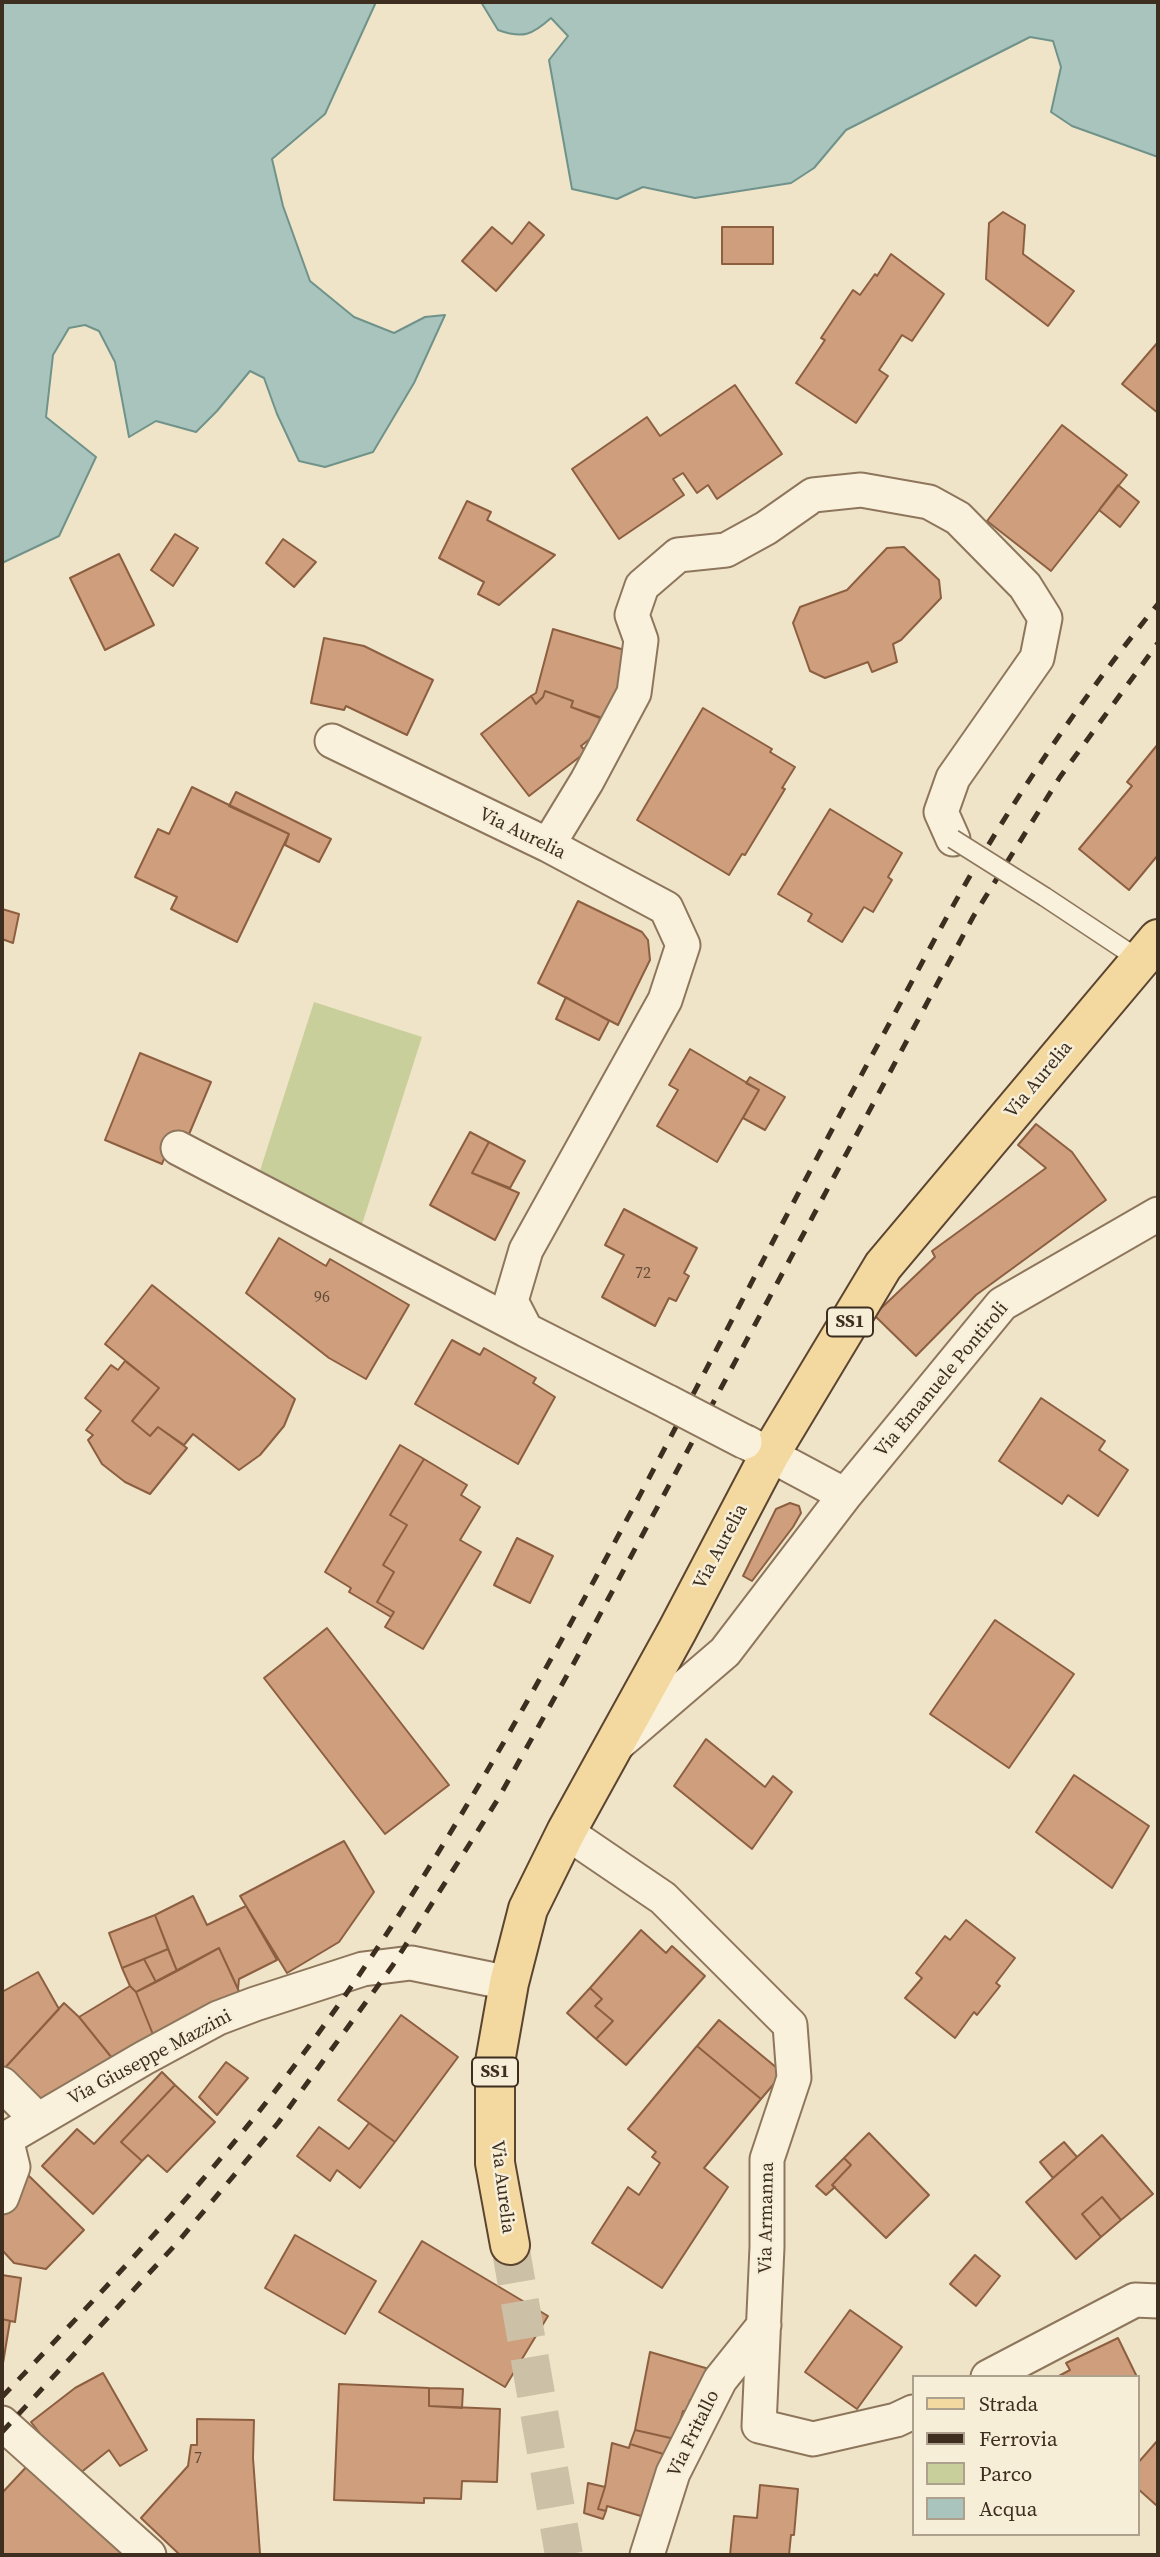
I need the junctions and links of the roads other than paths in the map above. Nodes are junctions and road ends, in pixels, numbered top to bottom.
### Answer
1 (332, 741) dead end
2 (953, 839) joint
3 (548, 845) junction
4 (1149, 949) edge
5 (178, 1148) dead end
6 (1158, 1214) edge
7 (526, 1330) junction
8 (757, 1448) junction
9 (845, 1495) junction
10 (609, 1752) junction
11 (566, 1832) junction
12 (509, 1983) junction
13 (2, 2084) edge
14 (37, 2119) junction
15 (4, 2140) edge
16 (2, 2197) edge
17 (510, 2245) tunnel mouth
18 (1158, 2301) edge
19 (764, 2325) junction
20 (992, 2375) edge
21 (912, 2412) edge
22 (2, 2423) edge
23 (149, 2555) edge
24 (647, 2555) edge

1 - 3 street, Via Aurelia
2 - 3 street
2 - 4 lane, bridge
3 - 7 street, Via Aurelia
4 - 8 main road, Via Aurelia / SS1
5 - 7 street
6 - 9 street, Via Emanuele Pontiroli
7 - 8 street, bridge
8 - 9 street
8 - 10 main road, Via Aurelia / SS1
9 - 10 street, Via Emanuele Pontiroli
10 - 11 main road, Via Aurelia / SS1
11 - 12 main road, Via Aurelia / SS1
11 - 19 street, Via Armanna
12 - 14 street, Via Giuseppe Mazzini
12 - 17 main road, Via Aurelia / SS1
13 - 14 street
14 - 15 street, Via Giuseppe Mazzini
15 - 16 street
18 - 20 street
19 - 21 street, Via Armanna
19 - 24 street, Via Fritallo
22 - 23 street

